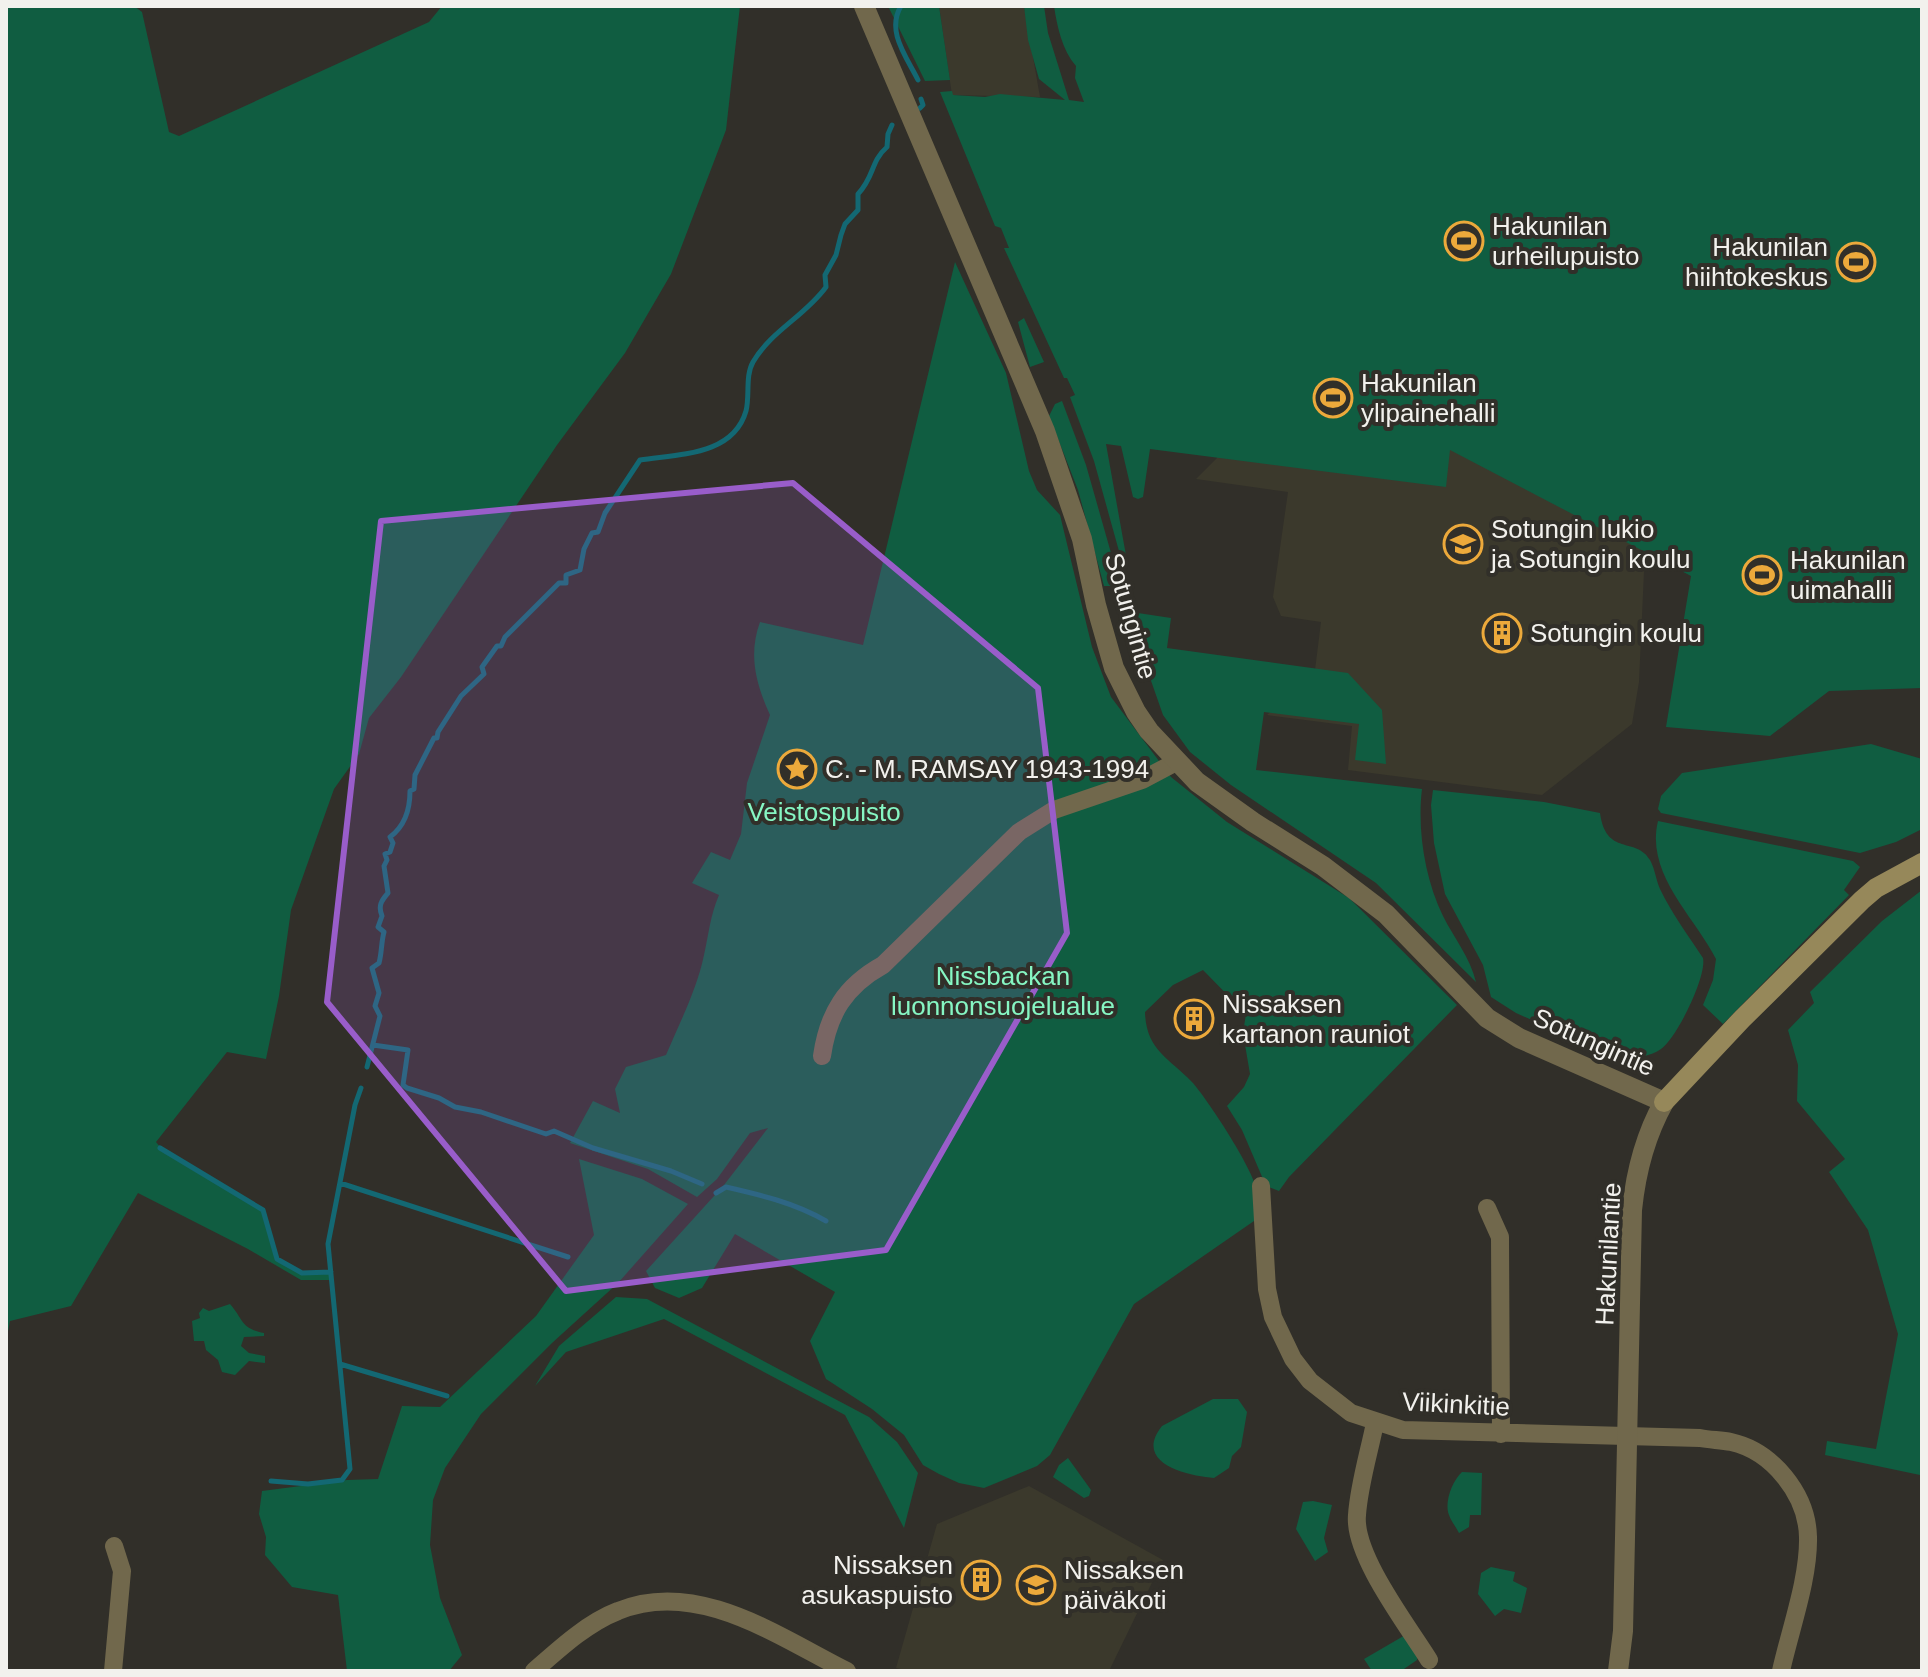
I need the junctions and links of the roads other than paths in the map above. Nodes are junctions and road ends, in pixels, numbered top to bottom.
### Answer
1 (864, 6) edge
2 (1176, 762) junction
3 (1922, 863) edge
4 (822, 1056) dead end
5 (1664, 1102) junction
6 (1261, 1186) dead end
7 (1487, 1208) dead end
8 (1375, 1423) junction
9 (1501, 1434) junction
10 (1627, 1437) junction
11 (114, 1546) dead end
12 (1429, 1660) dead end
13 (113, 1671) edge
14 (534, 1671) edge
15 (847, 1671) edge
16 (1618, 1671) edge
17 (1781, 1671) edge

1 - 2 street, Sotungintie
2 - 4 street
2 - 5 street, Sotungintie
3 - 5 main road, Hakunilantie
5 - 10 street, Hakunilantie
6 - 8 street, Viikinkitie
7 - 9 street
8 - 9 street, Viikinkitie
8 - 12 street
9 - 10 street, Viikinkitie
10 - 16 street, Hakunilantie
10 - 17 street, Viikinkitie
11 - 13 street
14 - 15 street

